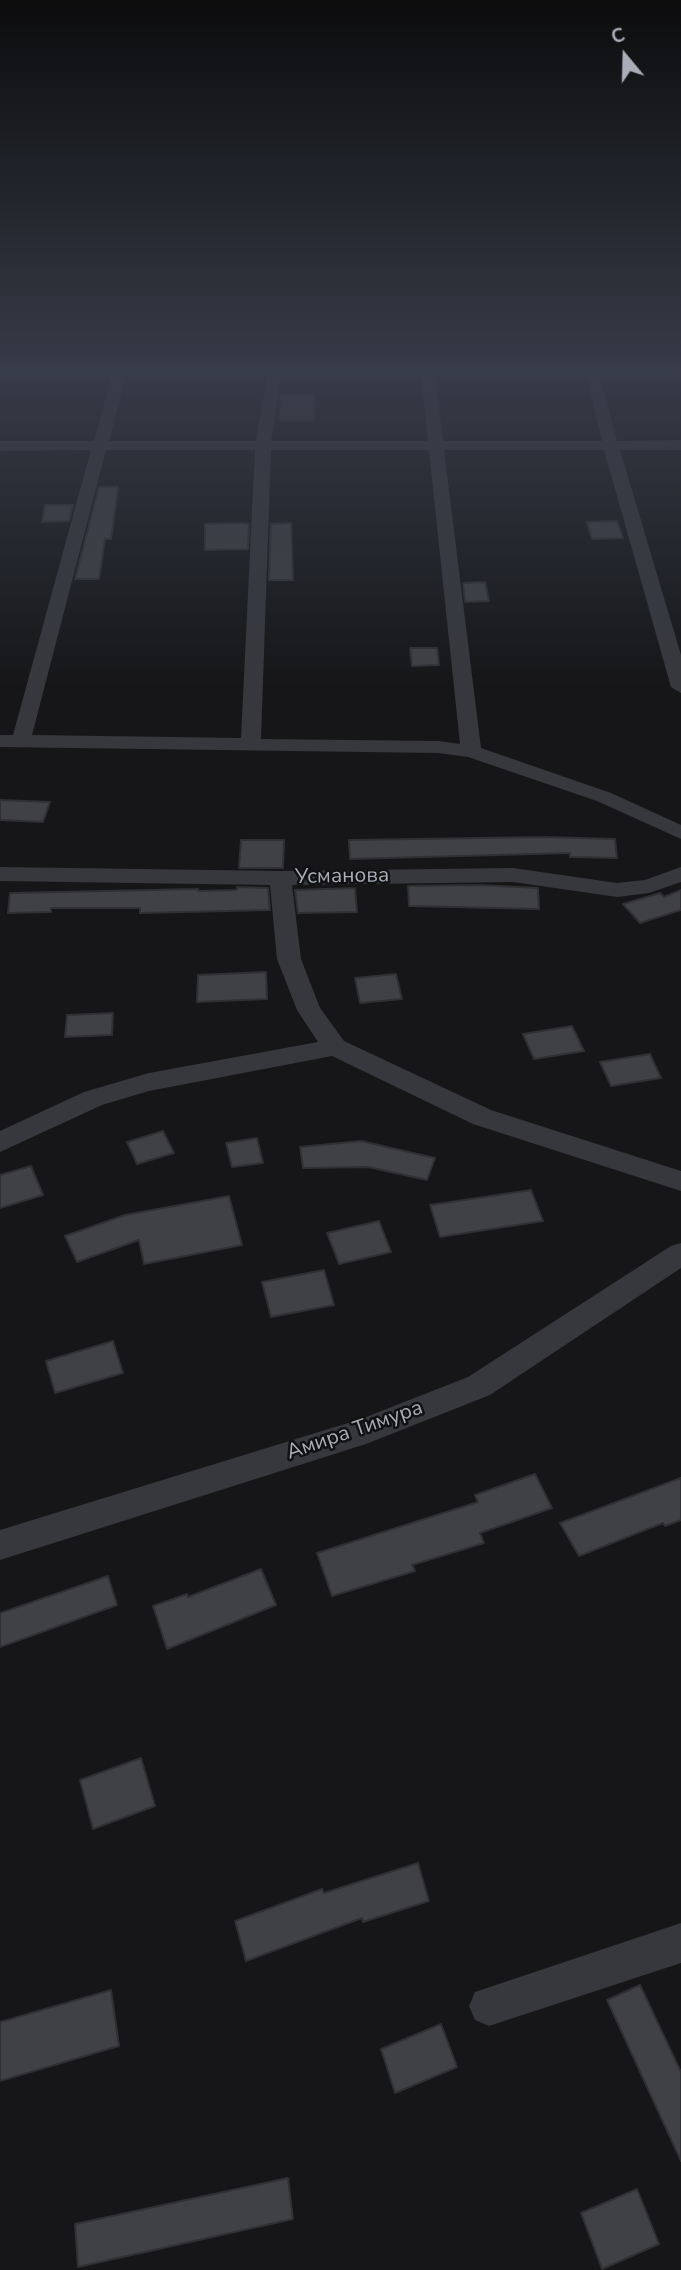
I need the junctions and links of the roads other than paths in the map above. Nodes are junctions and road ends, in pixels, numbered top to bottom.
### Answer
1 (90, 481) edge
2 (262, 481) edge
3 (439, 481) edge
4 (621, 481) edge
5 (681, 687) edge
6 (0, 741) edge
7 (21, 741) junction
8 (251, 743) junction
9 (471, 751) junction
10 (681, 833) edge
11 (0, 874) edge
12 (681, 874) edge
13 (280, 878) junction
14 (335, 1047) junction
15 (0, 1142) edge
16 (681, 1181) edge
17 (681, 1254) edge
18 (0, 1545) edge
19 (681, 1943) edge
20 (489, 2006) dead end

1 - 7 street
2 - 8 street
3 - 9 street
4 - 5 street
6 - 7 street
7 - 8 street
8 - 9 street
9 - 10 street
11 - 13 street, Усманова
12 - 13 street, Усманова
13 - 14 street
14 - 15 street
14 - 16 street
17 - 18 street, Амира Тимура
19 - 20 street

